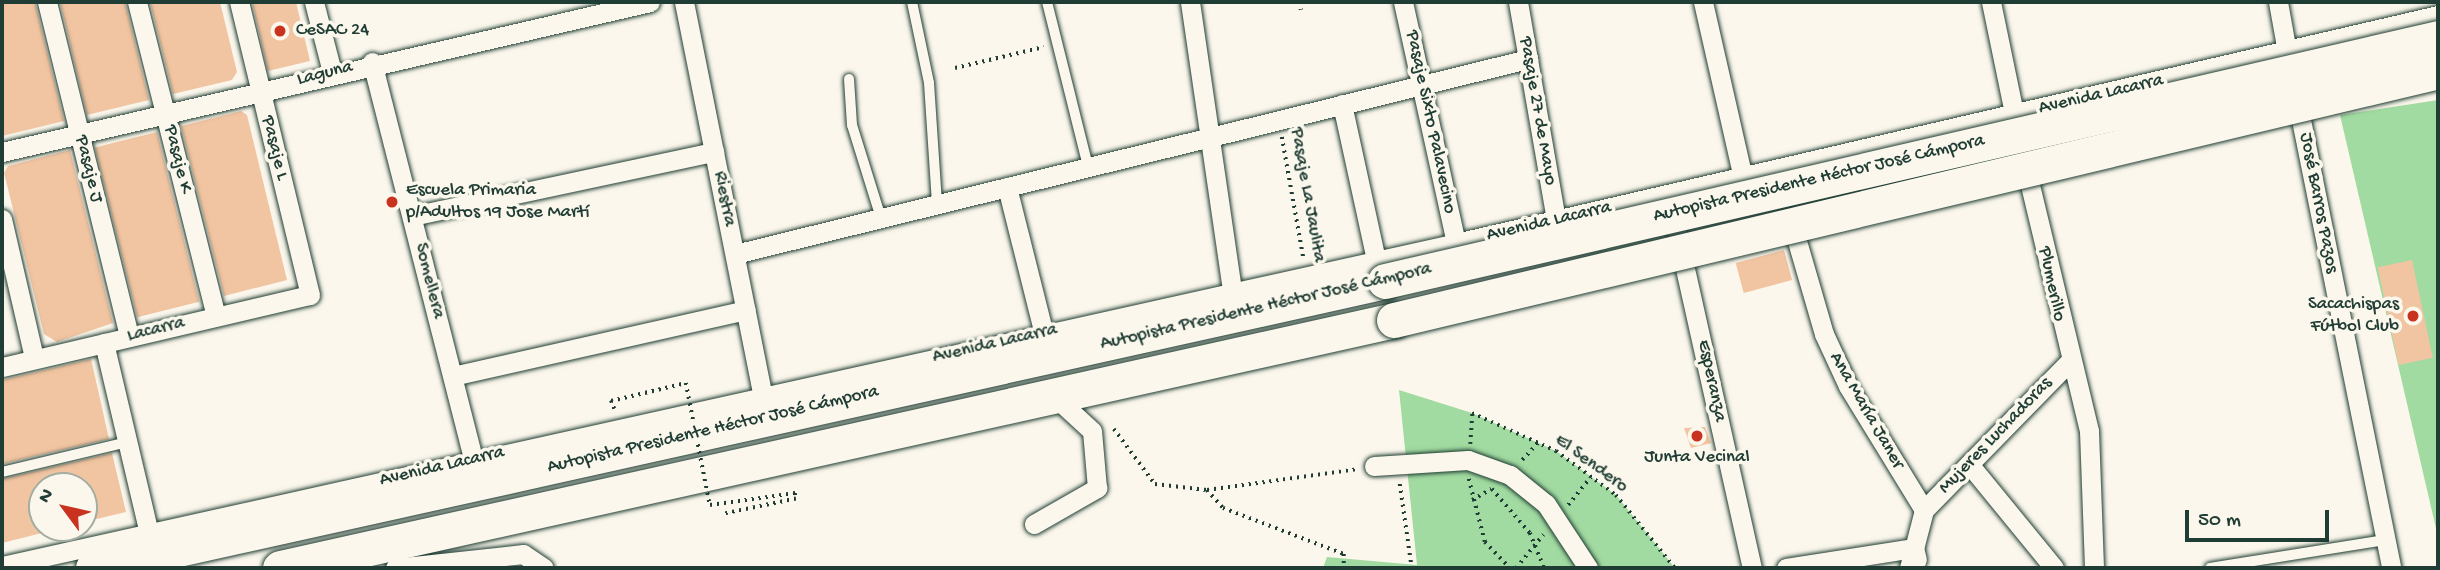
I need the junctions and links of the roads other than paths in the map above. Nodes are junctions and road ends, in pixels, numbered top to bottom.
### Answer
1 (47, 2) edge
2 (138, 2) edge
3 (239, 2) edge
4 (314, 2) edge
5 (650, 2) edge
6 (684, 2) edge
7 (912, 2) edge
8 (1047, 2) edge
9 (1190, 2) edge
10 (1403, 2) edge
11 (1518, 2) edge
12 (1703, 2) edge
13 (1991, 2) edge
14 (2278, 2) edge
15 (2438, 15) edge
16 (2438, 38) edge
17 (2287, 50) junction
18 (1528, 59) junction
19 (372, 62) junction
20 (2438, 71) edge
21 (332, 72) junction
22 (849, 79) dead end
23 (1425, 84) junction
24 (260, 90) junction
25 (1342, 104) junction
26 (166, 113) junction
27 (2014, 116) junction
28 (79, 133) junction
29 (1209, 137) junction
30 (2, 152) edge
31 (714, 152) junction
32 (1088, 167) junction
33 (1777, 169) junction
34 (1743, 178) junction
35 (1007, 187) junction
36 (1668, 195) junction
37 (937, 204) junction
38 (412, 216) junction
39 (881, 218) junction
40 (2, 219) edge
41 (1556, 220) junction
42 (1455, 243) junction
43 (735, 254) junction
44 (1381, 270) junction
45 (1232, 291) junction
46 (310, 295) joint
47 (746, 310) junction
48 (216, 316) junction
49 (1044, 334) junction
50 (129, 337) junction
51 (104, 342) junction
52 (34, 358) junction
53 (2068, 363) junction
54 (2, 367) edge
55 (453, 376) junction
56 (763, 396) junction
57 (1054, 396) junction
58 (128, 442) junction
59 (473, 459) junction
60 (1969, 464) junction
61 (1374, 467) road end
62 (2, 472) edge
63 (1924, 510) junction
64 (1034, 523) dead end
65 (149, 534) junction
66 (2385, 540) junction
67 (1914, 548) junction
68 (2, 566) edge
69 (93, 568) edge
70 (280, 568) edge
71 (395, 568) edge
72 (544, 568) edge
73 (1587, 568) edge
74 (1752, 568) edge
75 (1786, 568) edge
76 (1909, 568) edge
77 (1920, 568) edge
78 (2054, 568) edge
79 (2094, 568) edge
80 (2210, 568) edge
81 (2390, 568) edge

1 - 28 street, Pasaje J
2 - 26 street, Pasaje K
3 - 24 street, Pasaje L
4 - 21 street
5 - 19 street, Laguna
6 - 31 street, Riestra
7 - 37 lane
8 - 32 lane
9 - 29 street
10 - 23 street, Pasaje Sixto Palavecino
11 - 18 street, Pasaje 27 de Mayo
12 - 34 street
13 - 27 street, Plumerillo
14 - 17 street, José Barros Pazos
15 - 17 street, Avenida Lacarra
16 - 44 highway, Autopista Presidente Héctor José Cámpora, bridge
17 - 27 street, Avenida Lacarra
17 - 66 street, José Barros Pazos
18 - 23 street
18 - 41 street, Pasaje 27 de Mayo
19 - 21 street, Laguna
19 - 38 street, Somellera
20 - 57 highway, Autopista Presidente Héctor José Cámpora, bridge
21 - 24 street, Laguna
22 - 39 lane
23 - 25 street
23 - 42 street, Pasaje Sixto Palavecino
24 - 26 street, Laguna
24 - 46 street, Pasaje L
25 - 29 street
25 - 44 street
26 - 28 street, Laguna
26 - 48 street, Pasaje K
27 - 33 street, Avenida Lacarra
27 - 53 street, Plumerillo
28 - 30 street, Laguna
28 - 50 street, Pasaje J
29 - 32 street
29 - 45 street
31 - 38 street
31 - 43 street, Riestra
32 - 35 street
33 - 34 street, Avenida Lacarra
33 - 63 street, Ana María Janer
34 - 36 street, Avenida Lacarra
35 - 37 street
35 - 49 street
36 - 41 street, Avenida Lacarra
36 - 74 street, Esperanza
37 - 39 street
38 - 55 street, Somellera
39 - 43 street
40 - 52 street
41 - 42 street, Avenida Lacarra
42 - 44 street, Avenida Lacarra
43 - 47 street, Riestra
44 - 45 street, Avenida Lacarra
44 - 69 highway, Autopista Presidente Héctor José Cámpora
45 - 49 street, Avenida Lacarra
46 - 48 street, Lacarra
47 - 55 street
47 - 56 street, Riestra
48 - 50 street, Lacarra
49 - 56 street, Avenida Lacarra
50 - 51 street, Lacarra
51 - 52 street, Lacarra
51 - 58 street
52 - 54 street, Lacarra
53 - 60 street, Mujeres Luchadoras
53 - 79 street, Plumerillo
55 - 59 street, Somellera
56 - 59 street, Avenida Lacarra
57 - 64 street
57 - 70 highway, Autopista Presidente Héctor José Cámpora
58 - 62 lane
58 - 65 street
59 - 65 street, Avenida Lacarra
60 - 63 street, Mujeres Luchadoras
60 - 78 street
61 - 73 street
63 - 67 street
65 - 68 street, Avenida Lacarra
66 - 80 lane
66 - 81 street, José Barros Pazos
67 - 75 street
67 - 76 street
67 - 77 street
71 - 72 street

